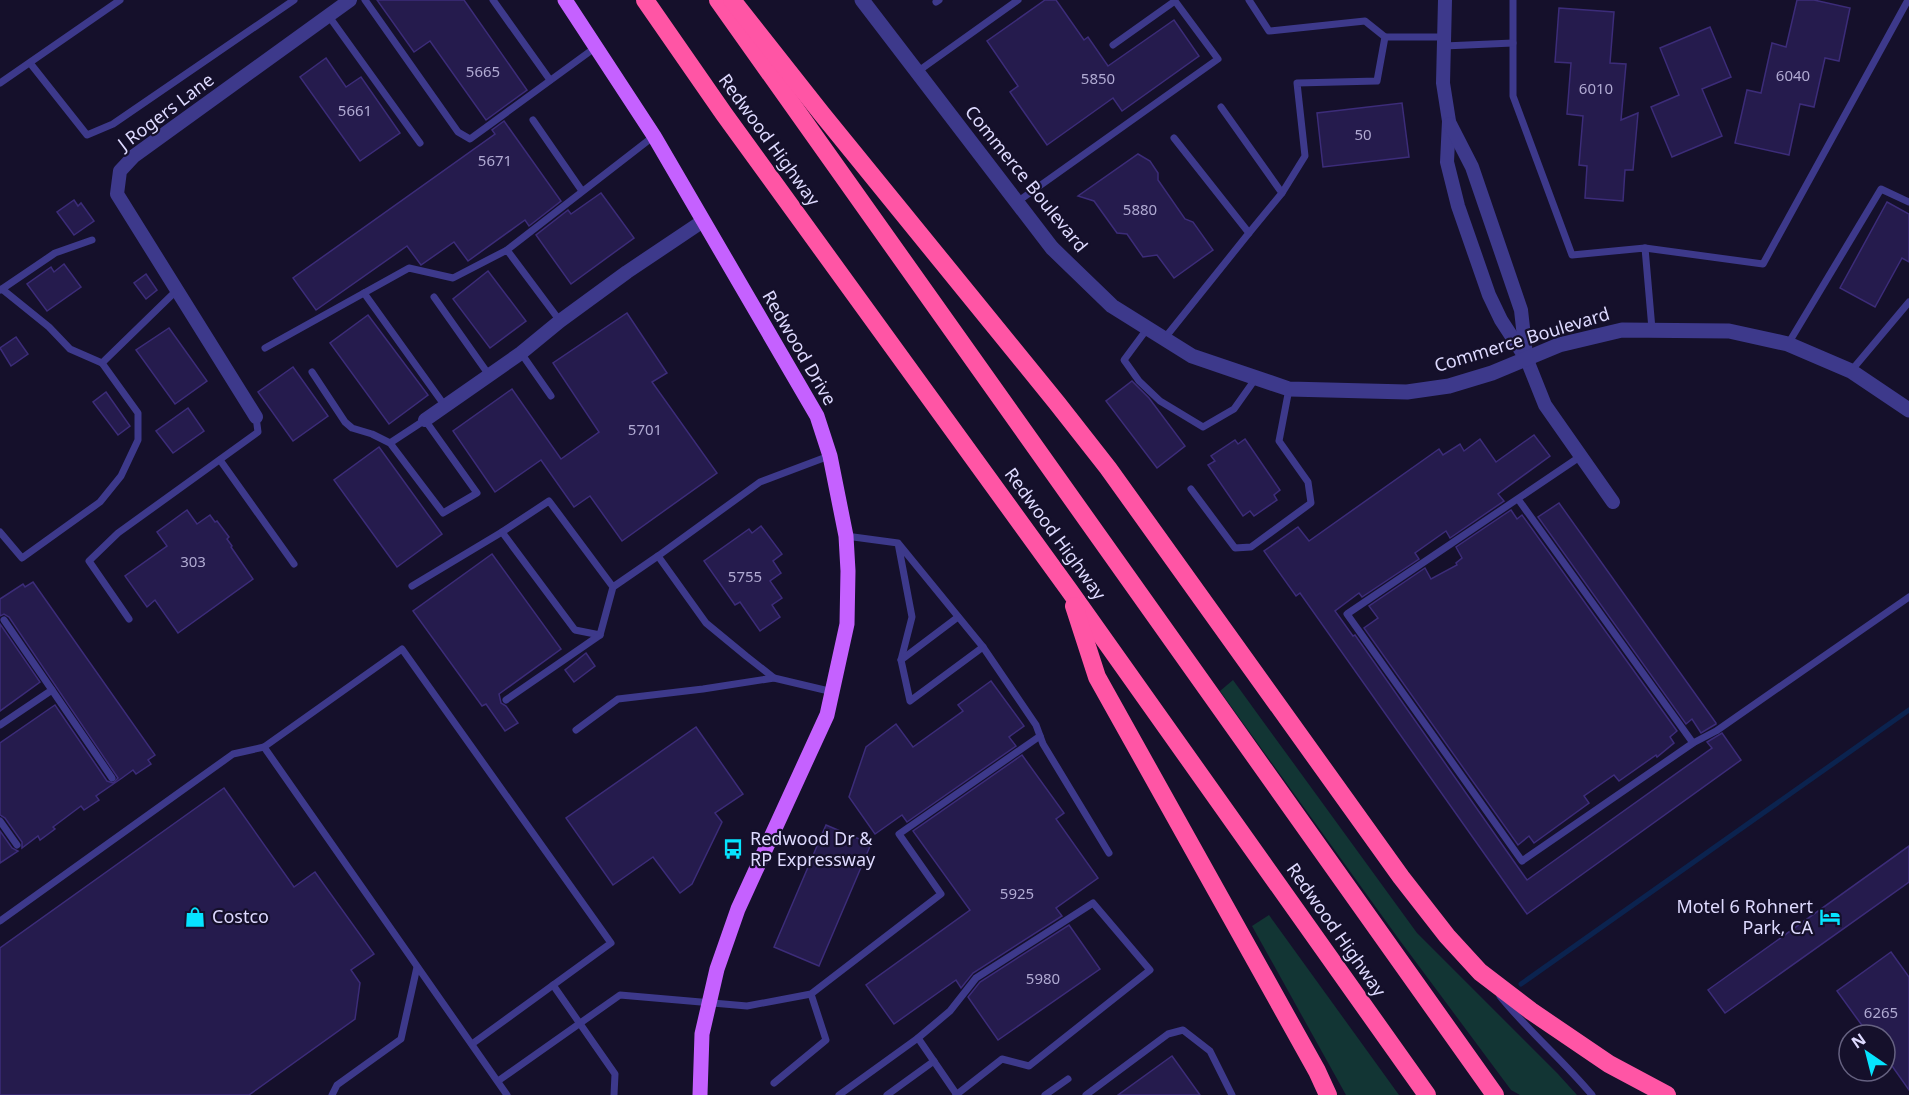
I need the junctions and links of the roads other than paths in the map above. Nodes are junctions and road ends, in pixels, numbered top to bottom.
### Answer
1 (120, 0) edge
2 (294, 0) edge
3 (350, 0) edge
4 (365, 0) edge
5 (493, 0) edge
6 (566, 0) edge
7 (645, 0) edge
8 (718, 0) edge
9 (732, 0) edge
10 (862, 0) edge
11 (1018, 0) edge
12 (1250, 0) edge
13 (1445, 0) edge
14 (1513, 0) edge
15 (1908, 0) edge
16 (328, 15) junction
17 (1385, 38) junction
18 (1444, 42) junction
19 (1513, 43) junction
20 (1113, 45) dead end
21 (596, 47) junction
22 (30, 63) junction
23 (917, 72) junction
24 (550, 80) junction
25 (0, 83) edge
26 (1221, 107) dead end
27 (533, 120) dead end
28 (1449, 122) junction
29 (654, 136) junction
30 (1174, 138) dead end
31 (420, 143) dead end
32 (582, 191) junction
33 (1282, 193) junction
34 (1017, 202) junction
35 (1909, 202) edge
36 (703, 221) junction
37 (1249, 233) junction
38 (92, 240) dead end
39 (1645, 248) junction
40 (507, 250) junction
41 (1, 290) edge
42 (177, 290) junction
43 (364, 293) junction
44 (434, 297) dead end
45 (1909, 302) edge
46 (560, 321) junction
47 (1147, 329) junction
48 (1652, 329) junction
49 (1164, 339) junction
50 (1788, 344) junction
51 (265, 348) dead end
52 (520, 353) junction
53 (1527, 360) junction
54 (102, 363) junction
55 (1851, 371) junction
56 (312, 372) dead end
57 (489, 375) junction
58 (1256, 378) junction
59 (1289, 389) junction
60 (551, 396) dead end
61 (445, 406) junction
62 (1909, 410) edge
63 (256, 417) joint
64 (424, 420) junction
65 (390, 443) junction
66 (830, 456) junction
67 (1581, 456) junction
68 (220, 460) junction
69 (1191, 489) dead end
70 (1518, 499) junction
71 (1613, 502) dead end
72 (0, 532) edge
73 (502, 532) junction
74 (846, 536) junction
75 (898, 543) junction
76 (658, 556) junction
77 (294, 564) dead end
78 (412, 586) dead end
79 (613, 587) junction
80 (1069, 590) junction
81 (1909, 597) edge
82 (958, 617) junction
83 (129, 619) dead end
84 (4, 620) dead end
85 (600, 635) junction
86 (983, 647) junction
87 (901, 660) junction
88 (774, 678) junction
89 (51, 690) junction
90 (833, 692) junction
91 (506, 700) dead end
92 (0, 725) edge
93 (576, 730) dead end
94 (1040, 736) junction
95 (1693, 743) junction
96 (264, 747) junction
97 (112, 778) dead end
98 (0, 821) edge
99 (17, 845) dead end
100 (1109, 853) dead end
101 (0, 921) edge
102 (417, 967) junction
103 (1480, 972) junction
104 (553, 985) junction
105 (811, 994) junction
106 (710, 1002) junction
107 (580, 1023) junction
108 (918, 1038) junction
109 (472, 1044) junction
110 (934, 1061) junction
111 (1068, 1079) dead end
112 (498, 1081) junction
113 (774, 1083) dead end
114 (332, 1095) edge
115 (507, 1095) edge
116 (614, 1095) edge
117 (700, 1095) edge
118 (839, 1095) edge
119 (887, 1095) edge
120 (957, 1095) edge
121 (1045, 1095) edge
122 (1086, 1095) edge
123 (1232, 1095) edge
124 (1328, 1095) edge
125 (1427, 1095) edge
126 (1495, 1095) edge
127 (1592, 1095) edge
128 (1667, 1095) edge

1 - 22 lane
2 - 22 lane
3 - 16 street, J Rogers Lane
4 - 24 lane
5 - 24 lane
6 - 21 main road, Redwood Drive
7 - 80 highway, Redwood Highway
8 - 126 highway, Redwood Highway
9 - 103 highway
10 - 23 street, Commerce Boulevard
11 - 23 lane
12 - 17 lane
13 - 18 street
14 - 19 lane
15 - 39 lane
16 - 31 lane
16 - 42 street, J Rogers Lane
17 - 18 lane
17 - 33 lane
18 - 19 lane
18 - 28 street
19 - 39 lane
20 - 34 lane
21 - 24 lane
21 - 29 main road, Redwood Drive
22 - 25 lane
23 - 34 street, Commerce Boulevard
26 - 33 lane
27 - 32 lane
28 - 53 street
28 - 53 street
29 - 32 lane
29 - 36 main road, Redwood Drive
30 - 37 lane
32 - 40 lane
33 - 37 lane
34 - 47 street, Commerce Boulevard
35 - 50 lane
36 - 46 street
36 - 66 main road, Redwood Drive
37 - 49 lane
38 - 41 lane
39 - 48 lane
40 - 43 lane
40 - 46 lane
41 - 54 lane
42 - 54 lane
42 - 63 street, J Rogers Lane
43 - 51 lane
43 - 61 lane
44 - 57 lane
45 - 55 lane
46 - 52 street
47 - 49 street, Commerce Boulevard
47 - 58 lane
48 - 50 street, Commerce Boulevard
48 - 53 street, Commerce Boulevard
49 - 58 street, Commerce Boulevard
50 - 55 street, Commerce Boulevard
52 - 57 street
52 - 60 lane
53 - 59 street, Commerce Boulevard
53 - 67 street
54 - 72 lane
55 - 62 street, Commerce Boulevard
56 - 65 lane
57 - 61 street
58 - 59 street, Commerce Boulevard
59 - 69 lane
61 - 64 street
63 - 68 lane
64 - 65 lane
64 - 65 lane
66 - 74 main road, Redwood Drive
66 - 76 lane
67 - 70 lane
67 - 71 street
68 - 77 lane
68 - 83 lane
70 - 95 lane
70 - 95 lane
73 - 78 lane
73 - 79 lane
73 - 85 lane
74 - 75 lane
74 - 90 main road, Redwood Drive
75 - 82 lane
75 - 87 lane
76 - 79 lane
76 - 88 lane
79 - 85 lane
80 - 124 highway
80 - 125 highway, Redwood Highway
81 - 95 lane
82 - 86 lane
82 - 87 lane
84 - 89 lane
85 - 91 lane
86 - 87 lane
86 - 94 lane
88 - 90 lane
88 - 93 lane
89 - 92 lane
89 - 97 lane
90 - 106 main road, Redwood Drive
94 - 100 lane
94 - 105 lane
96 - 101 lane
96 - 102 lane
96 - 104 lane
98 - 99 lane
102 - 109 lane
102 - 114 lane
103 - 127 lane
103 - 128 highway
104 - 107 lane
104 - 109 lane
105 - 106 lane
105 - 113 lane
106 - 107 lane
106 - 117 main road, Redwood Drive
107 - 112 lane
107 - 116 lane
108 - 110 lane
108 - 118 lane
108 - 120 lane
109 - 112 lane
110 - 119 lane
110 - 120 lane
111 - 121 lane
112 - 115 lane
122 - 123 lane

